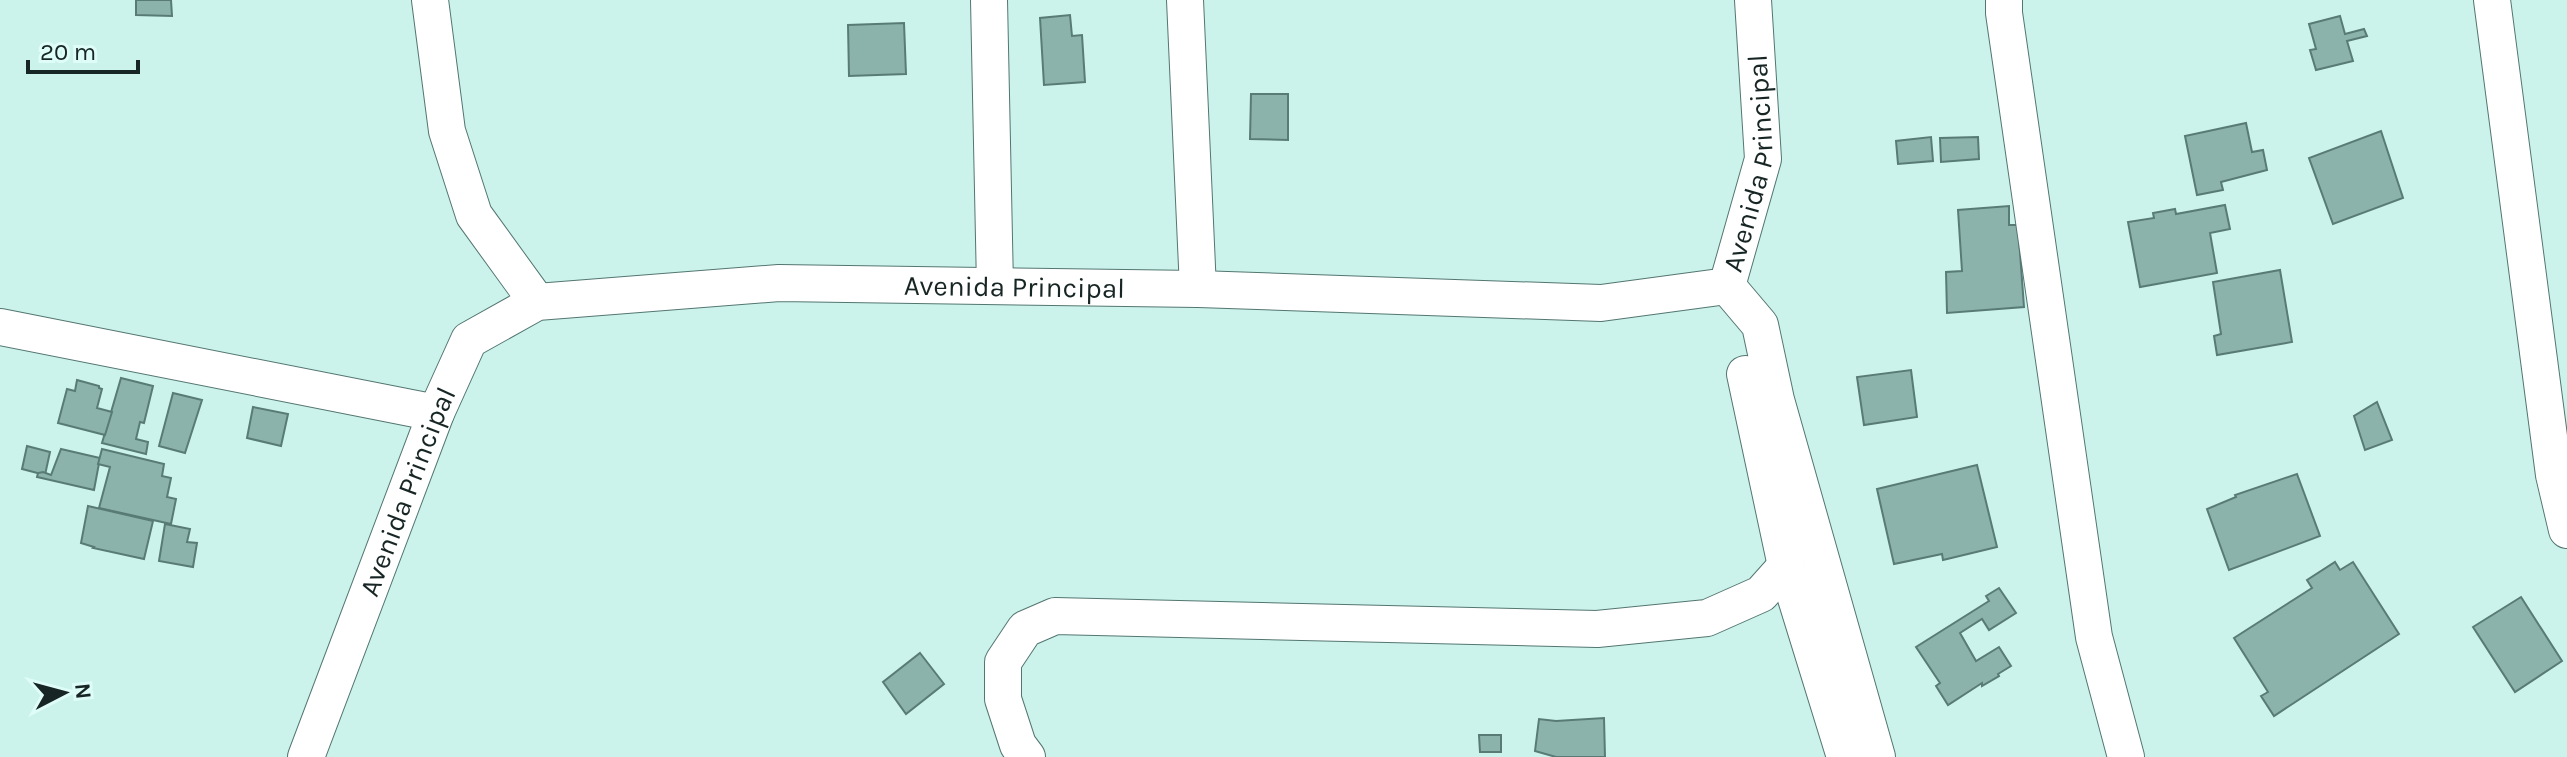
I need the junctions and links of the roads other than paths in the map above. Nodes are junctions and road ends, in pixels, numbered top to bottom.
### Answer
1 (430, 0) edge
2 (989, 0) edge
3 (1185, 0) edge
4 (1753, 0) edge
5 (2004, 0) edge
6 (2492, 0) edge
7 (995, 286) junction
8 (1727, 286) junction
9 (1198, 289) junction
10 (537, 302) junction
11 (0, 327) edge
12 (436, 413) junction
13 (2567, 530) edge
14 (1786, 566) junction
15 (306, 757) edge
16 (1027, 757) edge
17 (1845, 757) edge
18 (1877, 757) edge
19 (2126, 757) edge

1 - 10 street
2 - 7 street
3 - 9 street
4 - 8 street, Avenida Principal
5 - 19 street
6 - 13 street
7 - 9 street, Avenida Principal
7 - 10 street, Avenida Principal
8 - 9 street, Avenida Principal
8 - 14 street
8 - 18 street
10 - 12 street, Avenida Principal
11 - 12 street
12 - 15 street, Avenida Principal
14 - 16 street
14 - 17 street

